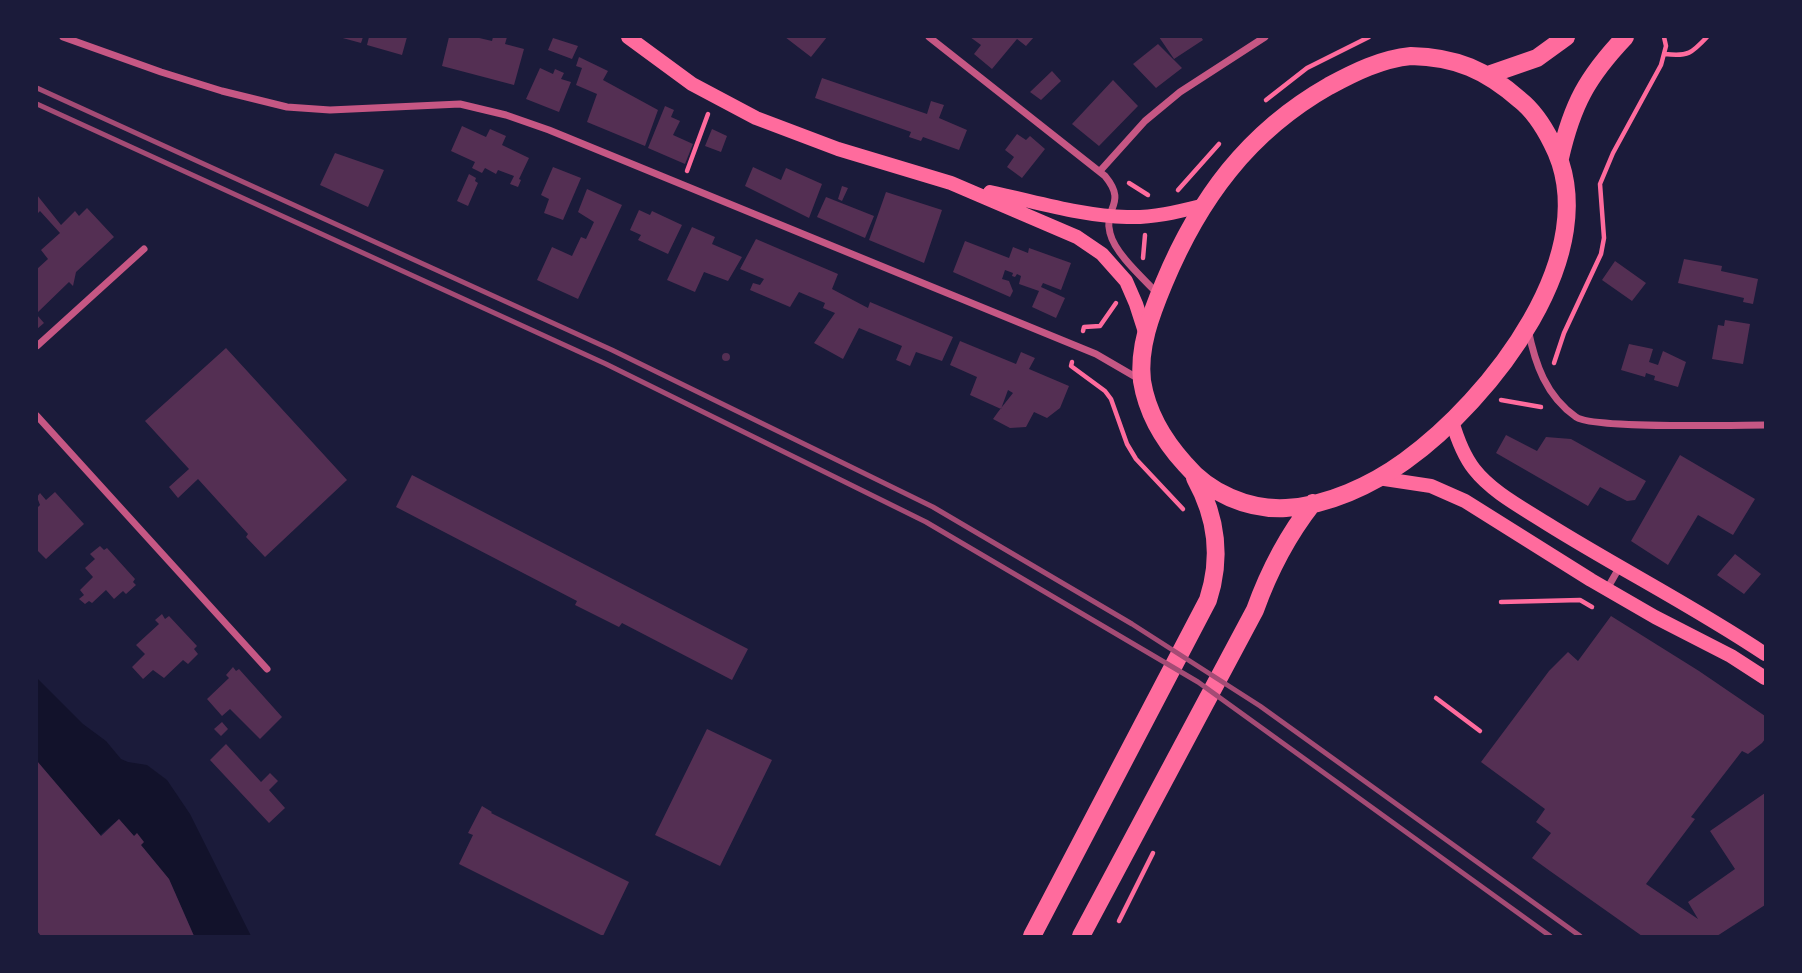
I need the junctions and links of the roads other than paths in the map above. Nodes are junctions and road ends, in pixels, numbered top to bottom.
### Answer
1 (63, 37) edge
2 (628, 37) edge
3 (929, 37) edge
4 (1265, 37) edge
5 (1566, 37) edge
6 (1625, 37) edge
7 (1489, 75) junction
8 (1560, 159) junction
9 (1100, 171) junction
10 (951, 184) junction
11 (1201, 206) junction
12 (1109, 216) junction
13 (144, 249) dead end
14 (1159, 295) junction
15 (1528, 324) junction
16 (1146, 335) junction
17 (37, 346) edge
18 (1142, 381) junction
19 (37, 416) edge
20 (1452, 421) junction
21 (1765, 425) edge
22 (1192, 472) junction
23 (1378, 478) junction
24 (1313, 503) junction
25 (1619, 568) junction
26 (1607, 590) junction
27 (1765, 654) edge
28 (267, 669) dead end
29 (1765, 678) edge
30 (1032, 936) edge
31 (1082, 936) edge

1 - 18 street
2 - 10 main road
3 - 9 street
4 - 9 street
5 - 7 main road
6 - 8 main road
7 - 8 main road
7 - 11 main road
8 - 15 main road
9 - 12 street
10 - 12 main road
10 - 16 main road
11 - 12 main road
11 - 14 main road
12 - 14 street
13 - 17 street
14 - 16 main road
15 - 20 main road
15 - 21 street
16 - 18 main road
18 - 22 main road
19 - 28 street
20 - 23 main road
20 - 25 main road
22 - 24 main road
22 - 30 main road
23 - 24 main road
23 - 26 main road
24 - 31 main road
25 - 26 street
25 - 27 main road
26 - 29 main road

